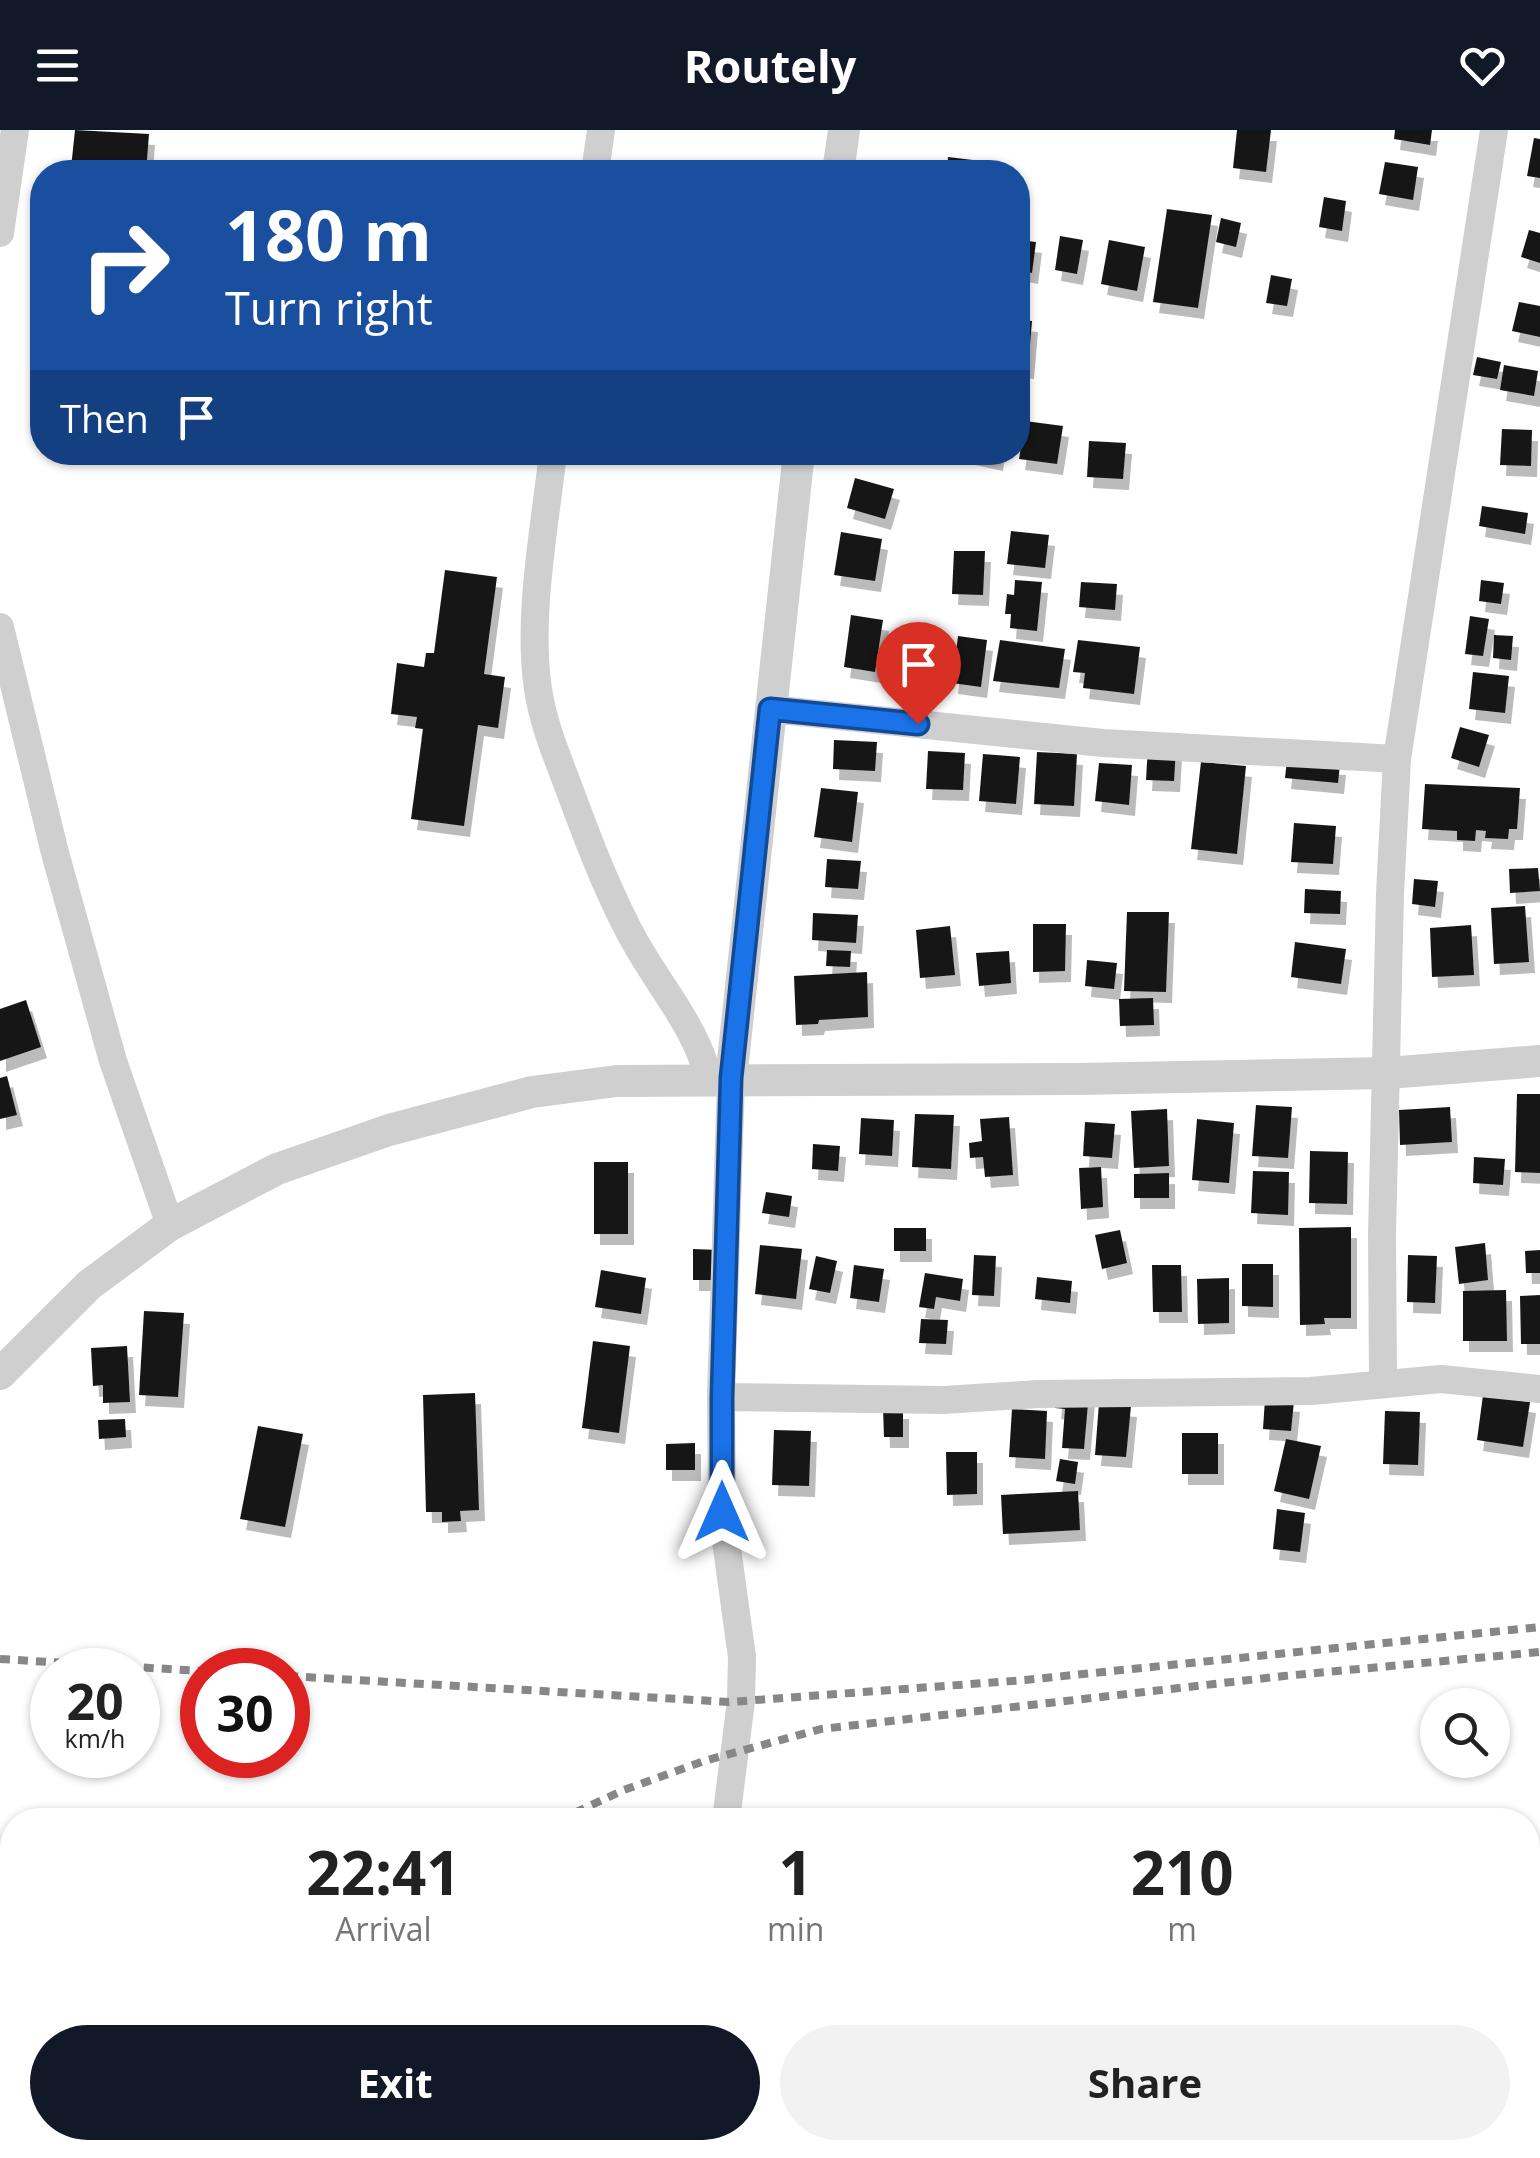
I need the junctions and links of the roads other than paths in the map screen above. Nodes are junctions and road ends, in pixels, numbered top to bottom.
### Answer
1 (16, 130) edge
2 (602, 130) edge
3 (844, 130) edge
4 (1494, 130) edge
5 (597, 160) edge
6 (840, 160) edge
7 (0, 233) edge
8 (552, 465) edge
9 (798, 465) edge
10 (0, 627) edge
11 (770, 709) junction
12 (1398, 759) junction
13 (1540, 1061) edge
14 (1387, 1073) junction
15 (720, 1079) junction
16 (170, 1225) junction
17 (0, 1374) edge
18 (1384, 1382) junction
19 (1540, 1389) edge
20 (722, 1397) junction
21 (728, 1808) edge

1 - 7 street
2 - 5 street
3 - 6 street
4 - 12 street
8 - 15 street
9 - 11 street
10 - 16 street
11 - 12 street
11 - 15 street
12 - 14 street
13 - 14 street
14 - 15 street
14 - 18 street
15 - 16 street
15 - 20 street
16 - 17 street
18 - 19 street
18 - 20 street
20 - 21 street

